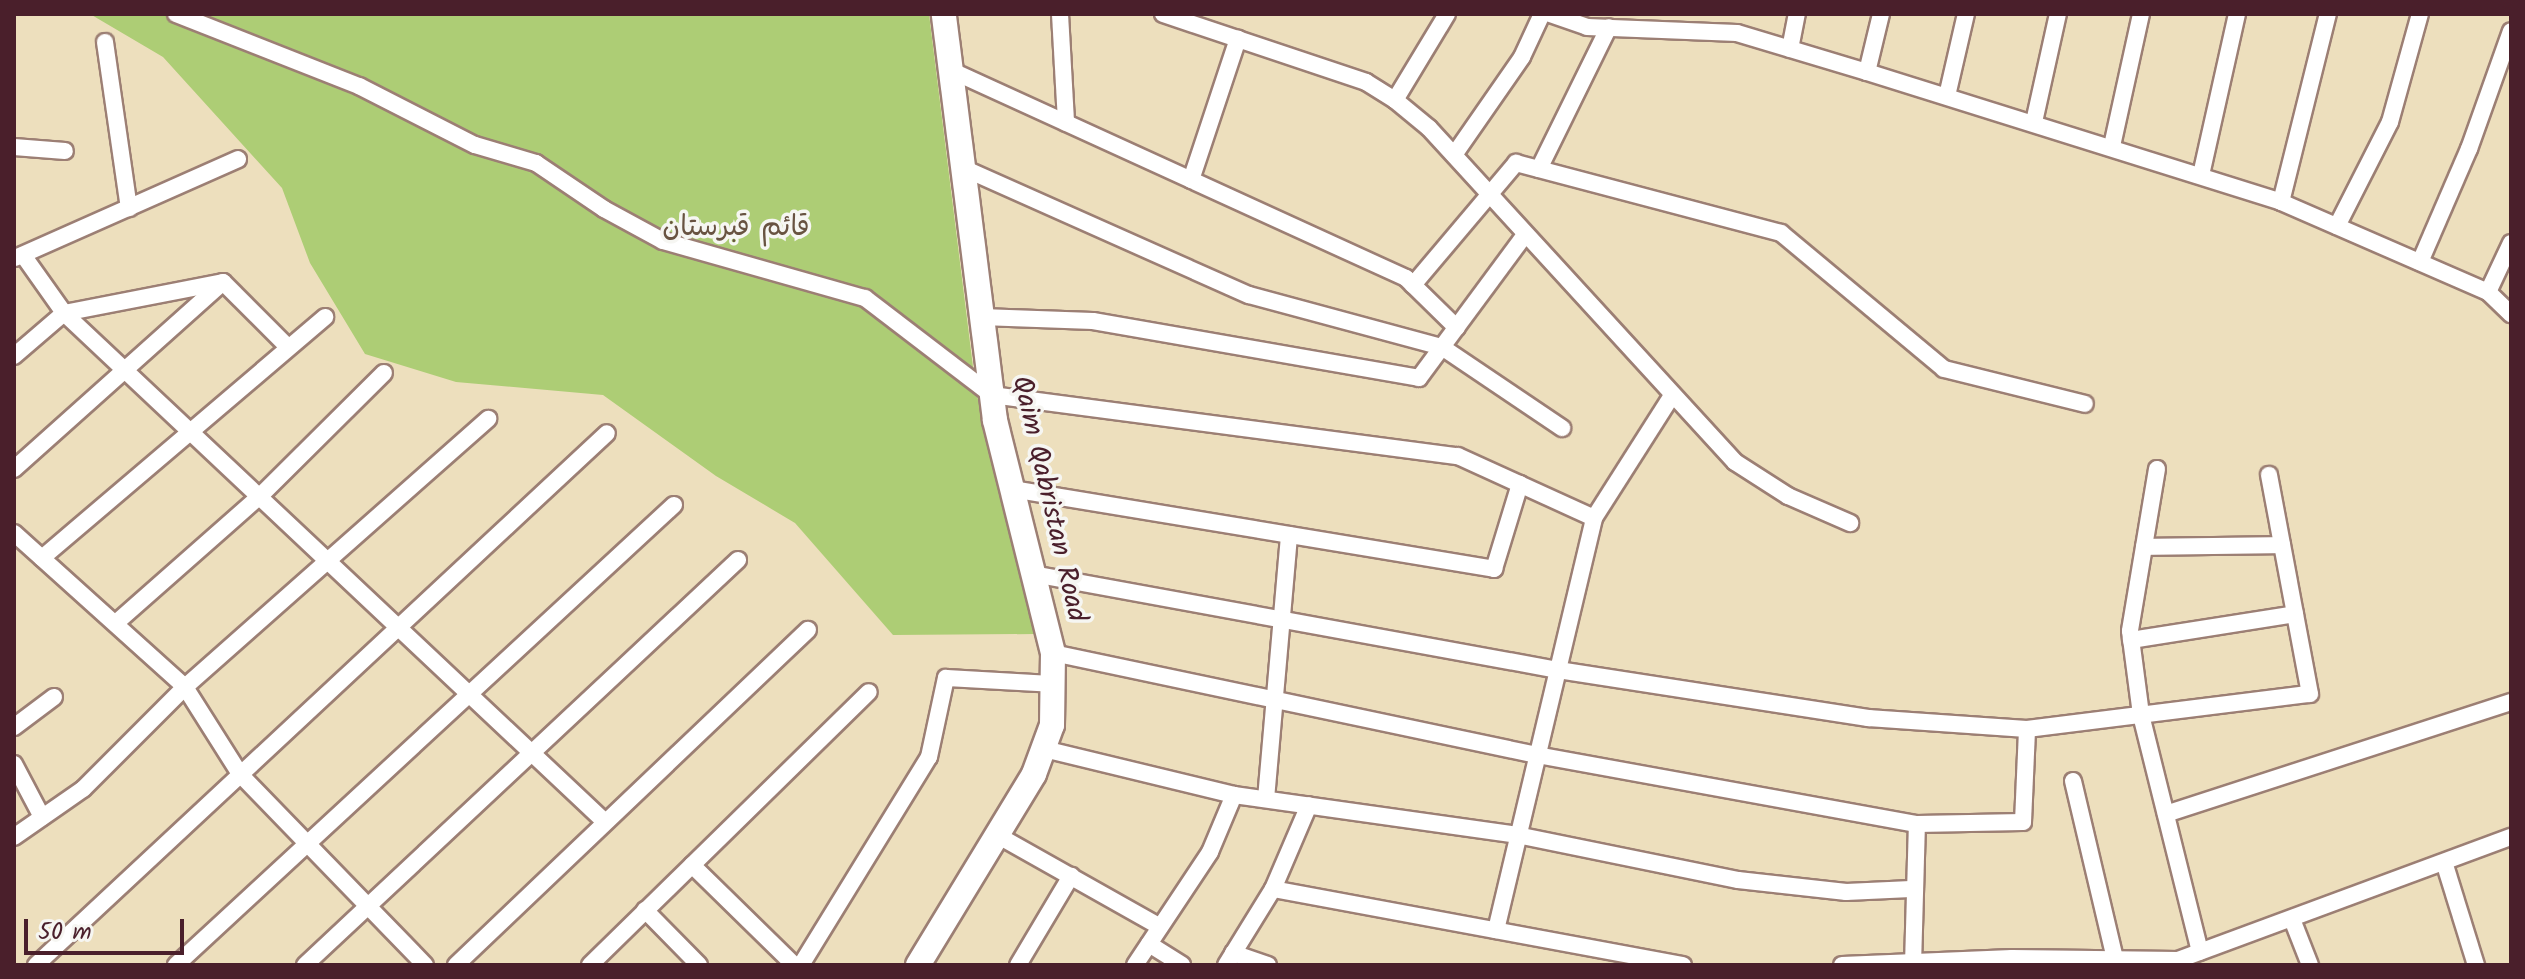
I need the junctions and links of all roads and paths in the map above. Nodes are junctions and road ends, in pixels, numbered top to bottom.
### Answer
1 (176, 14) edge
2 (944, 14) edge
3 (1060, 14) edge
4 (1163, 14) edge
5 (1447, 14) edge
6 (1542, 14) edge
7 (1550, 14) edge
8 (1797, 14) edge
9 (1881, 14) edge
10 (1966, 14) edge
11 (2058, 14) edge
12 (2141, 14) edge
13 (2237, 14) edge
14 (2328, 14) edge
15 (2420, 14) edge
16 (1609, 27) junction
17 (2511, 31) edge
18 (1238, 39) junction
19 (105, 42) dead end
20 (1790, 49) junction
21 (948, 69) junction
22 (1867, 72) junction
23 (1947, 96) junction
24 (1395, 100) junction
25 (2034, 122) junction
26 (1066, 123) junction
27 (2112, 146) junction
28 (14, 147) edge
29 (65, 151) dead end
30 (1454, 155) junction
31 (238, 159) dead end
32 (961, 167) junction
33 (1539, 169) junction
34 (2201, 175) junction
35 (1191, 180) junction
36 (1492, 197) junction
37 (2281, 202) junction
38 (129, 208) junction
39 (2337, 226) junction
40 (1525, 235) junction
41 (2511, 243) edge
42 (19, 257) edge
43 (2420, 262) junction
44 (223, 282) junction
45 (1413, 285) junction
46 (2488, 292) junction
47 (64, 313) junction
48 (2511, 314) edge
49 (325, 317) dead end
50 (981, 317) junction
51 (1457, 328) junction
52 (288, 347) junction
53 (1442, 347) junction
54 (14, 356) edge
55 (122, 368) junction
56 (384, 373) dead end
57 (992, 395) junction
58 (1671, 397) junction
59 (2085, 404) dead end
60 (488, 419) dead end
61 (1562, 428) dead end
62 (607, 433) dead end
63 (192, 434) junction
64 (14, 469) edge
65 (2157, 469) dead end
66 (2269, 475) dead end
67 (1520, 484) junction
68 (1012, 489) junction
69 (259, 497) junction
70 (674, 505) dead end
71 (1594, 518) junction
72 (1850, 523) dead end
73 (14, 533) edge
74 (1289, 535) junction
75 (2282, 545) junction
76 (2144, 547) junction
77 (42, 558) junction
78 (738, 560) dead end
79 (329, 564) junction
80 (1033, 574) junction
81 (2295, 614) junction
82 (1282, 619) junction
83 (117, 622) junction
84 (398, 628) junction
85 (808, 630) dead end
86 (2131, 640) junction
87 (1053, 653) junction
88 (1558, 670) junction
89 (1052, 684) junction
90 (185, 687) junction
91 (869, 692) dead end
92 (469, 694) junction
93 (54, 697) dead end
94 (1275, 700) junction
95 (2511, 702) edge
96 (2141, 715) junction
97 (14, 727) edge
98 (2027, 729) junction
99 (1044, 749) junction
100 (532, 753) junction
101 (1537, 755) junction
102 (14, 764) edge
103 (240, 774) junction
104 (2073, 781) dead end
105 (1234, 795) junction
106 (1266, 799) junction
107 (1309, 805) junction
108 (2166, 814) junction
109 (42, 817) junction
110 (605, 822) junction
111 (1917, 824) junction
112 (997, 835) junction
113 (1517, 835) junction
114 (14, 837) edge
115 (2511, 837) edge
116 (306, 845) junction
117 (692, 865) junction
118 (2445, 865) junction
119 (1071, 876) junction
120 (1273, 889) junction
121 (1911, 889) junction
122 (366, 908) junction
123 (645, 910) junction
124 (2292, 919) junction
125 (1160, 927) junction
126 (1496, 930) junction
127 (1149, 944) junction
128 (2200, 952) junction
129 (1229, 959) edge
130 (2115, 959) junction
131 (2032, 961) edge
132 (2181, 962) edge
133 (1913, 964) edge
134 (36, 965) edge
135 (176, 965) edge
136 (305, 965) edge
137 (425, 965) edge
138 (456, 965) edge
139 (590, 965) edge
140 (699, 965) edge
141 (794, 965) edge
142 (801, 965) edge
143 (918, 965) edge
144 (1018, 965) edge
145 (1135, 965) edge
146 (1182, 965) edge
147 (1268, 965) edge
148 (1683, 965) edge
149 (1842, 965) edge
150 (2310, 965) edge
151 (2476, 965) edge

1 - 57 street
2 - 21 street, Qaim Qabristan Road
3 - 26 street
4 - 18 street
5 - 24 street
6 - 30 street
7 - 16 street
8 - 20 street
9 - 22 street
10 - 23 street
11 - 25 street
12 - 27 street
13 - 34 street
14 - 37 street
15 - 39 street
16 - 20 street
16 - 33 street
17 - 43 street
18 - 24 street
18 - 35 street
19 - 38 street
20 - 22 street
21 - 26 street
21 - 32 street, Qaim Qabristan Road
22 - 23 street
23 - 25 street
24 - 30 street
25 - 27 street
26 - 35 street
27 - 34 street
28 - 29 street
30 - 36 street
31 - 38 street
32 - 50 street, Qaim Qabristan Road
32 - 53 street
33 - 36 street
33 - 59 street
34 - 37 street
35 - 45 street
36 - 40 street
36 - 45 street
37 - 39 street
38 - 42 street
39 - 43 street
40 - 51 street
40 - 58 street
41 - 46 street
42 - 47 street
43 - 46 street
44 - 47 street
44 - 52 street
44 - 55 street
45 - 51 street
46 - 48 street
47 - 54 street
47 - 55 street
49 - 52 street
50 - 53 street
50 - 57 street, Qaim Qabristan Road
51 - 53 street
52 - 63 street
53 - 61 street
55 - 63 street
55 - 64 street
56 - 69 street
57 - 67 street
57 - 68 street, Qaim Qabristan Road
58 - 71 street
58 - 72 street
60 - 79 street
62 - 84 street
63 - 69 street
63 - 77 street
65 - 76 street
66 - 75 street
67 - 71 street
67 - 74 street
68 - 74 street
68 - 80 street, Qaim Qabristan Road
69 - 79 street
69 - 83 street
70 - 92 street
71 - 88 street
73 - 77 street
74 - 82 street
75 - 76 street
75 - 81 street
76 - 86 street
77 - 83 street
78 - 100 street
79 - 84 street
79 - 90 street
80 - 82 street
80 - 87 street, Qaim Qabristan Road
81 - 86 street
81 - 96 street
82 - 88 street
82 - 94 street
83 - 90 street
84 - 92 street
84 - 103 street
85 - 110 street
86 - 96 street
87 - 89 street, Qaim Qabristan Road
87 - 94 street
88 - 98 street
88 - 101 street
89 - 99 street, Qaim Qabristan Road
89 - 142 street
90 - 103 street
90 - 109 street
91 - 117 street
92 - 100 street
92 - 116 street
93 - 97 street
94 - 101 street
94 - 106 street
95 - 108 street
96 - 98 street
96 - 108 street
98 - 111 street
99 - 105 street
99 - 112 street, Qaim Qabristan Road
100 - 110 street
100 - 122 street
101 - 111 street
101 - 113 street
102 - 109 street
103 - 116 street
103 - 134 street
104 - 130 street
105 - 106 street
105 - 125 street
106 - 107 street
107 - 113 street
107 - 120 street
108 - 128 street
109 - 114 street
110 - 138 street
111 - 121 street
112 - 119 street
112 - 143 street, Qaim Qabristan Road
113 - 121 street
113 - 126 street
115 - 118 street
116 - 122 street
116 - 135 street
117 - 123 street
117 - 141 street
118 - 124 street
118 - 151 street
119 - 125 street
119 - 144 street
120 - 126 street
120 - 129 street
121 - 133 street
122 - 136 street
122 - 137 street
123 - 139 street
123 - 140 street
124 - 128 street
124 - 150 street
125 - 127 street
126 - 148 street
127 - 145 street
127 - 146 street
128 - 132 street
129 - 147 street
130 - 131 street
130 - 132 street
131 - 133 street
133 - 149 street

